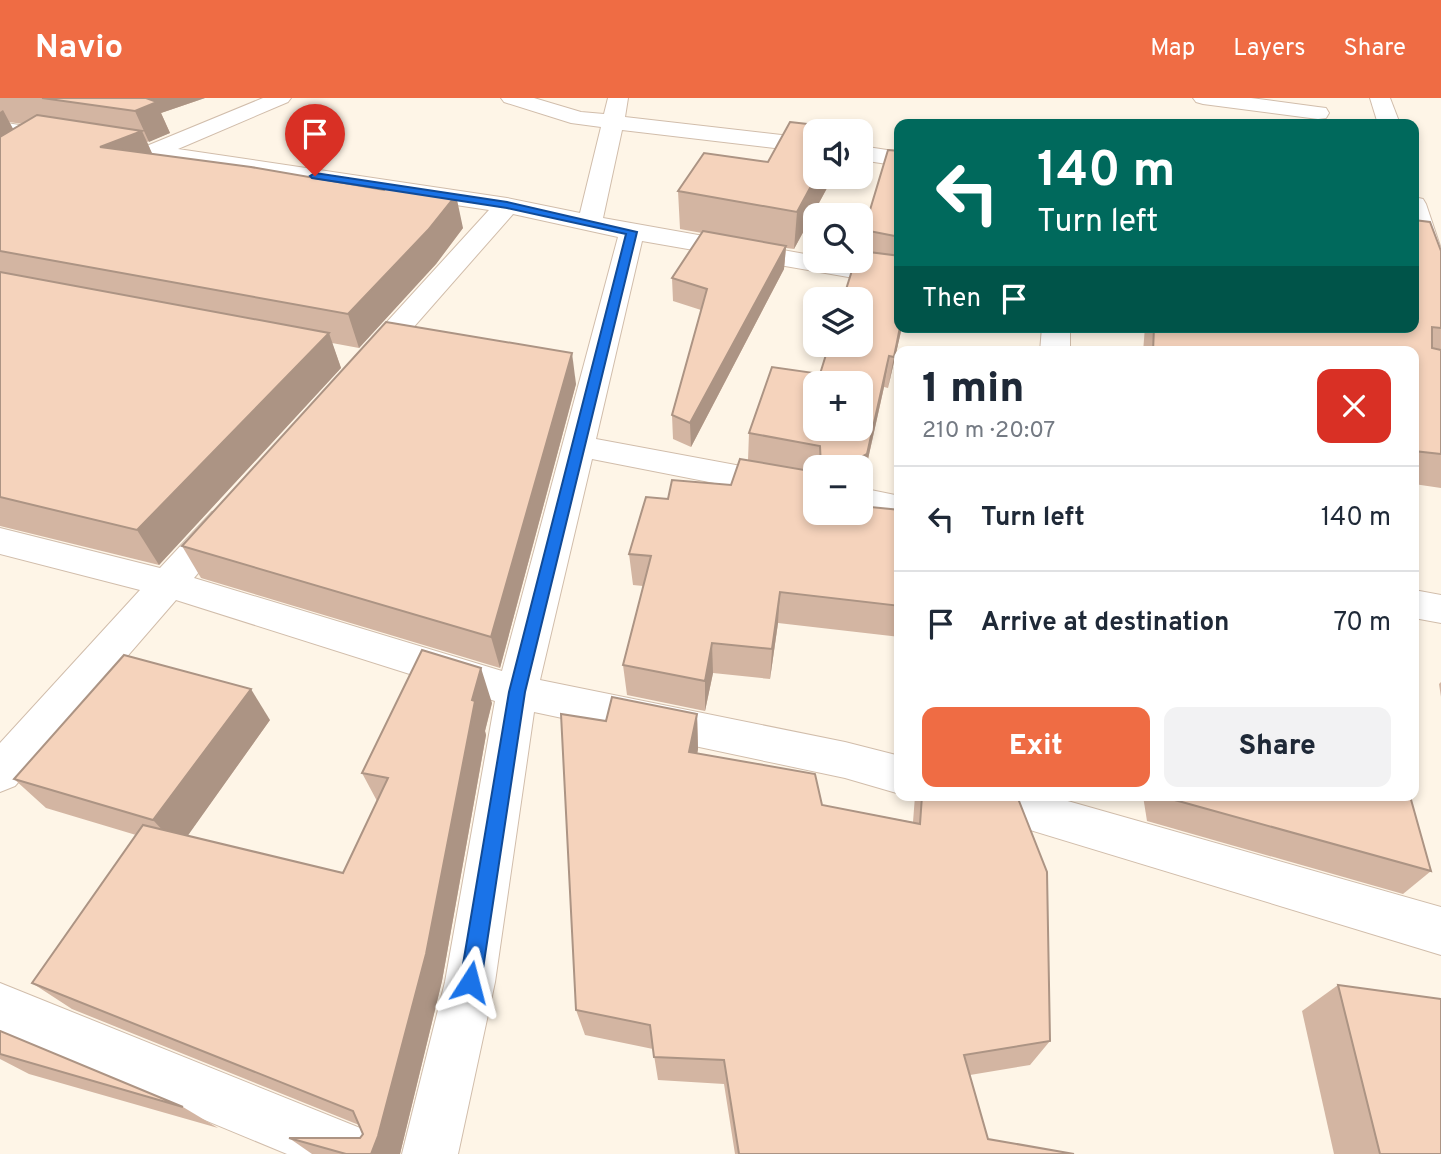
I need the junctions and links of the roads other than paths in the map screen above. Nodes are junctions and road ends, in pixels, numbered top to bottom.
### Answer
1 (281, 98) edge
2 (512, 98) edge
3 (618, 98) edge
4 (1203, 98) edge
5 (1380, 98) edge
6 (1316, 112) edge
7 (1387, 119) edge
8 (612, 122) junction
9 (0, 129) edge
10 (50, 136) junction
11 (803, 144) edge
12 (151, 152) junction
13 (20, 154) edge
14 (873, 155) edge
15 (894, 158) edge
16 (507, 205) junction
17 (590, 223) junction
18 (632, 232) junction
19 (1420, 240) edge
20 (894, 277) edge
21 (1441, 290) edge
22 (341, 391) edge
23 (578, 446) junction
24 (803, 489) edge
25 (873, 502) edge
26 (241, 503) edge
27 (894, 507) edge
28 (0, 541) edge
29 (168, 584) junction
30 (1419, 605) edge
31 (1441, 609) edge
32 (517, 692) junction
33 (0, 773) edge
34 (894, 773) edge
35 (1013, 801) edge
36 (1441, 931) edge
37 (0, 1009) edge
38 (355, 1154) edge
39 (430, 1154) edge

1 - 12 street
2 - 8 street
3 - 8 street
4 - 6 street
5 - 7 street
8 - 11 street
8 - 17 street
9 - 10 street
10 - 12 street
10 - 13 street
12 - 16 street
14 - 15 street
16 - 17 street
16 - 22 street
17 - 18 street
18 - 20 street
18 - 23 street
19 - 21 street
23 - 24 street
23 - 32 street
25 - 27 street
26 - 29 street
28 - 29 street
29 - 32 street
29 - 33 street
30 - 31 street
32 - 34 street
32 - 39 street
35 - 36 street
37 - 38 street

